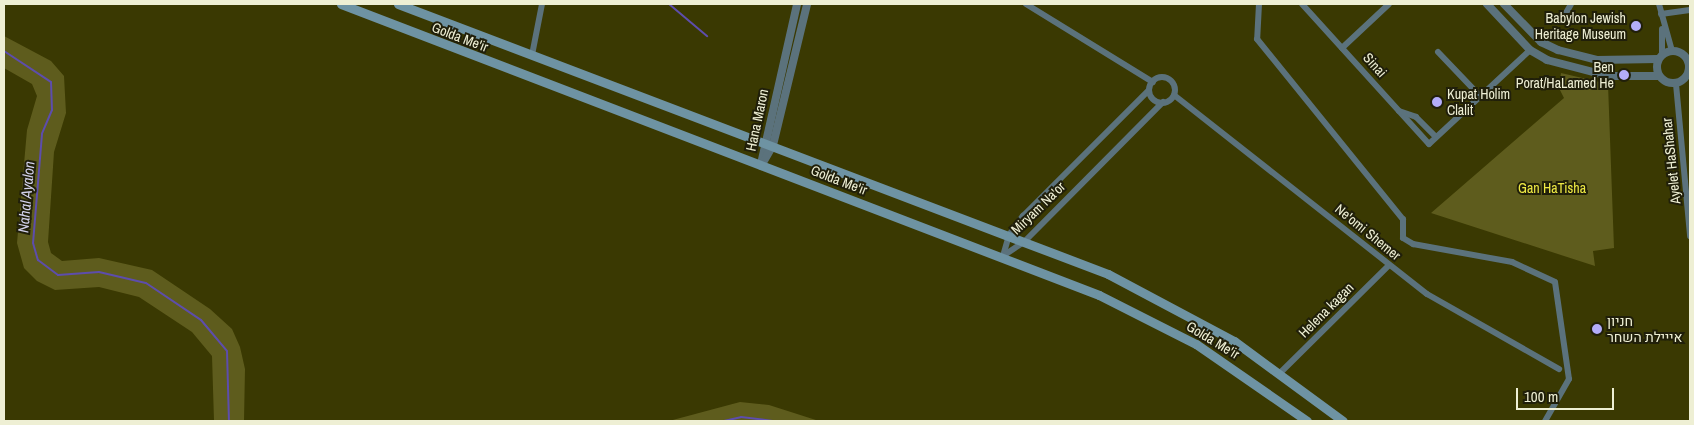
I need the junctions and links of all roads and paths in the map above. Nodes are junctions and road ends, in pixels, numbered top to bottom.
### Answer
1 (344, 4) edge
2 (398, 4) edge
3 (542, 4) edge
4 (798, 4) edge
5 (807, 4) edge
6 (1026, 4) edge
7 (1260, 4) edge
8 (1302, 4) edge
9 (1389, 4) edge
10 (1487, 4) edge
11 (1504, 4) edge
12 (1571, 4) edge
13 (1659, 4) edge
14 (1690, 10) edge
15 (1661, 14) junction
16 (1563, 18) dead end
17 (1663, 23) junction
18 (1342, 48) junction
19 (1530, 50) junction
20 (1672, 51) junction
21 (1438, 52) dead end
22 (532, 55) junction
23 (1660, 57) junction
24 (1690, 63) edge
25 (1689, 74) edge
26 (1658, 76) junction
27 (1152, 82) junction
28 (1676, 84) junction
29 (1149, 90) junction
30 (1174, 95) junction
31 (1481, 97) junction
32 (1163, 102) junction
33 (1399, 111) junction
34 (1436, 137) junction
35 (763, 142) junction
36 (772, 146) junction
37 (761, 166) junction
38 (1688, 188) edge
39 (1009, 235) junction
40 (1690, 236) edge
41 (1025, 241) junction
42 (1003, 256) junction
43 (1389, 265) junction
44 (1560, 369) dead end
45 (1281, 372) junction
46 (1308, 421) edge
47 (1343, 421) edge
48 (1545, 421) edge

1 - 37 main road, Golda Me'ir
2 - 22 main road, Golda Me'ir
3 - 22 street
4 - 35 street, Hana Maron
5 - 36 street, Hana Maron
6 - 27 street
7 - 48 street
8 - 18 street, Sinai
9 - 18 street
10 - 19 street
11 - 23 street
12 - 16 street
13 - 15 street
14 - 15 street
15 - 17 street
17 - 20 street
17 - 23 street
18 - 33 street, Sinai
19 - 26 street
19 - 31 street
20 - 23 street
20 - 24 street
21 - 31 street
22 - 35 main road, Golda Me'ir
23 - 26 street
24 - 25 street
25 - 28 street
26 - 28 street
27 - 29 street
27 - 30 street
28 - 38 street, Ayelet HaShahar
29 - 32 street
29 - 39 street, Miryam Na'or
30 - 32 street
30 - 43 street, Ne'omi Shemer
31 - 34 street
32 - 41 street, Miryam Na'or
33 - 34 street
33 - 34 street, Sinai
35 - 36 main road, Golda Me'ir
35 - 37 street, Hana Maron
36 - 37 street, Hana Maron
36 - 39 main road, Golda Me'ir
37 - 42 main road, Golda Me'ir
38 - 40 street, Ayelet HaShahar
39 - 41 main road, Golda Me'ir
39 - 42 street, Miryam Na'or
41 - 42 street, Miryam Na'or
41 - 45 main road, Golda Me'ir
42 - 46 main road, Golda Me'ir
43 - 44 street, Ne'omi Shemer
43 - 45 street, Helena kagan
45 - 47 main road, Golda Me'ir

